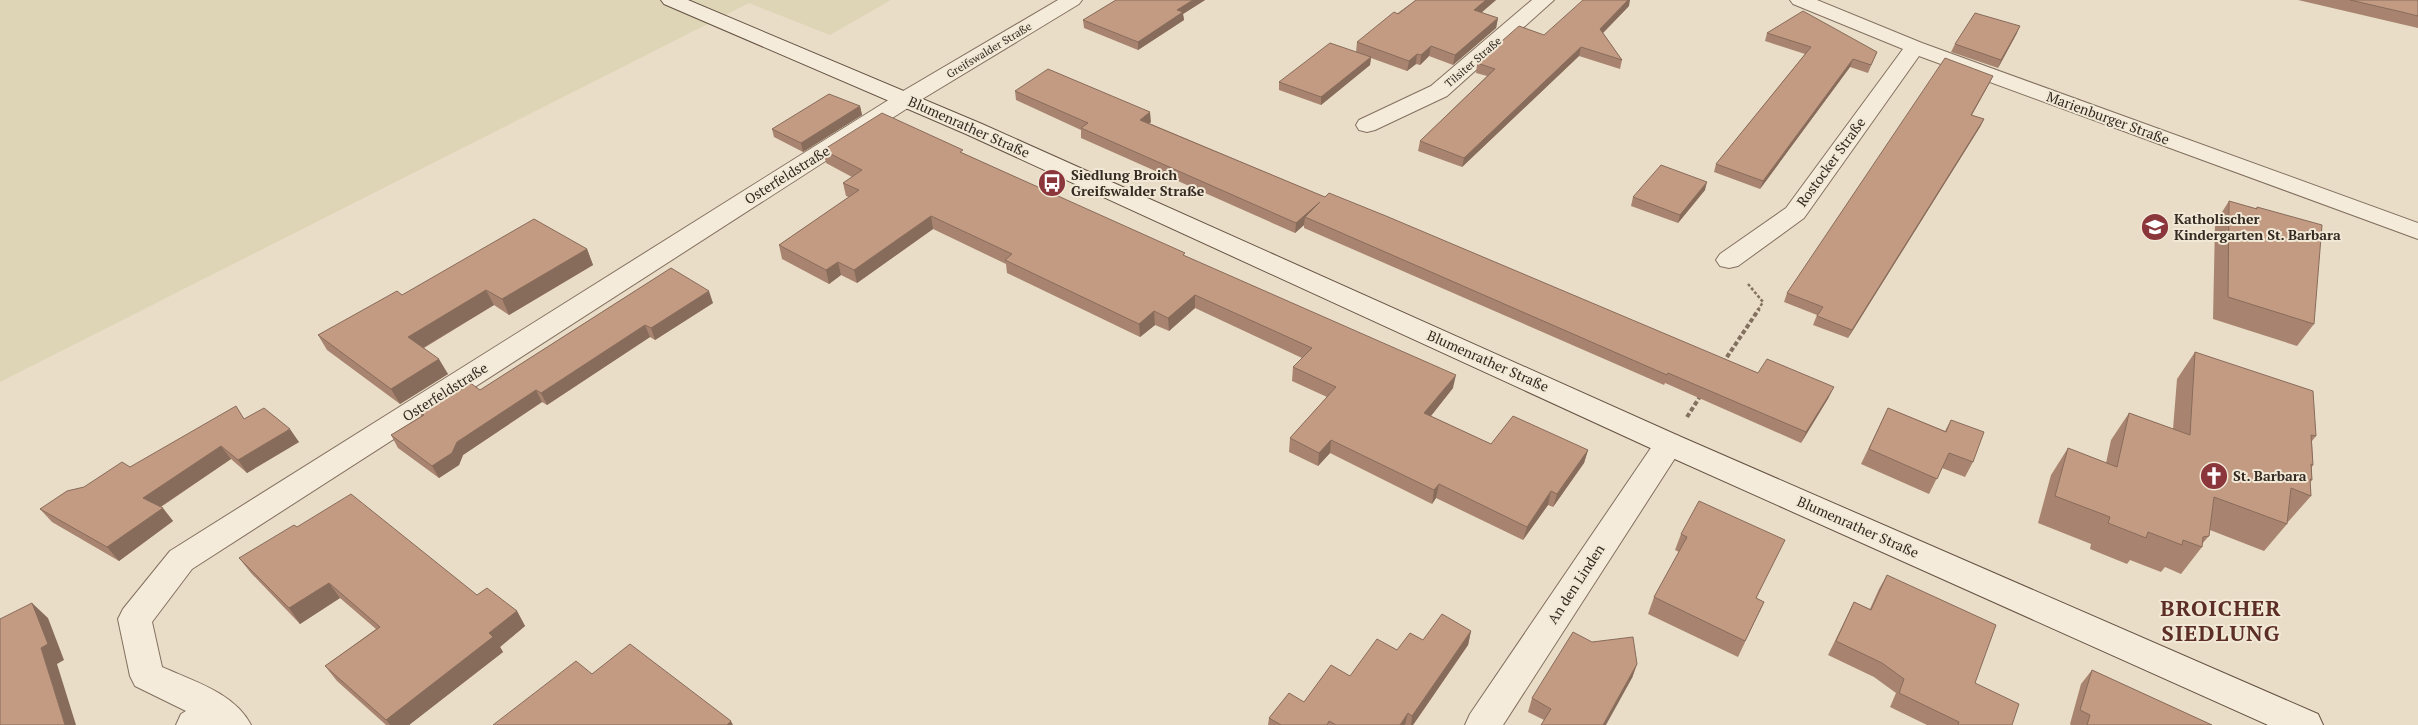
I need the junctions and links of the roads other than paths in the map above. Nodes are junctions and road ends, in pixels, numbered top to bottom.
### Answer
1 (671, 0) edge
2 (1072, 0) edge
3 (1544, 0) edge
4 (1800, 0) edge
5 (1916, 47) junction
6 (906, 99) junction
7 (1367, 126) dead end
8 (2418, 231) edge
9 (1729, 260) road end
10 (1669, 444) junction
11 (214, 720) edge
12 (1483, 725) edge
13 (2304, 725) edge

1 - 6 street, Blumenrather Straße
2 - 6 street, Greifswalder Straße
3 - 7 street, Tilsiter Straße
4 - 5 street, Marienburger Straße
5 - 8 street, Marienburger Straße
5 - 9 street, Rostocker Straße
6 - 10 street, Blumenrather Straße
6 - 11 street, Osterfeldstraße
10 - 12 street, An den Linden
10 - 13 street, Blumenrather Straße

